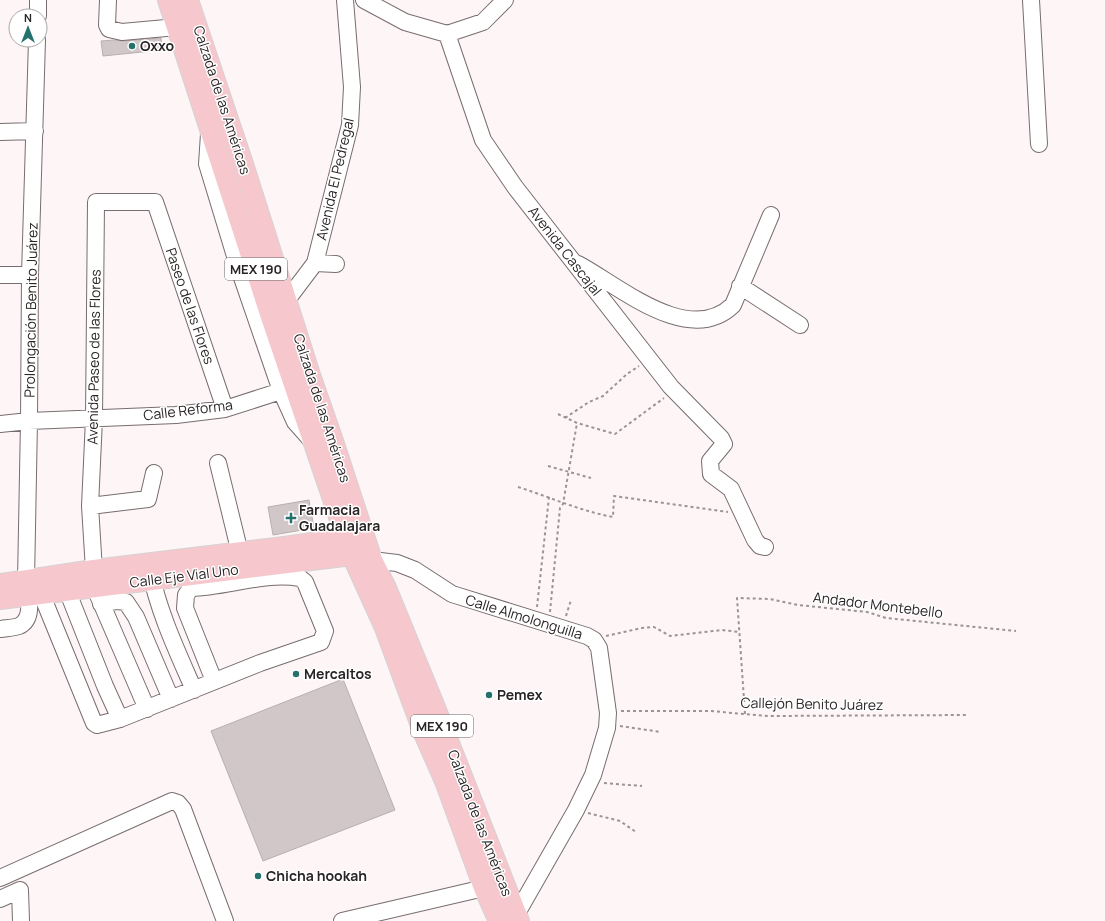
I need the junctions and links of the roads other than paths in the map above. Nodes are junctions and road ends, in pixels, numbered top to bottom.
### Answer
1 (108, 0) edge
2 (168, 0) edge
3 (188, 0) edge
4 (345, 0) edge
5 (364, 0) edge
6 (505, 0) edge
7 (1031, 0) edge
8 (177, 27) junction
9 (447, 34) junction
10 (37, 48) edge
11 (210, 130) junction
12 (35, 131) junction
13 (0, 132) edge
14 (1039, 144) dead end
15 (155, 202) joint
16 (770, 215) dead end
17 (573, 261) junction
18 (315, 263) junction
19 (336, 264) dead end
20 (0, 275) edge
21 (30, 275) junction
22 (740, 286) junction
23 (287, 300) junction
24 (800, 325) dead end
25 (281, 391) junction
26 (225, 409) junction
27 (94, 419) junction
28 (29, 421) junction
29 (0, 424) edge
30 (313, 441) junction
31 (218, 463) dead end
32 (154, 473) dead end
33 (90, 506) junction
34 (765, 548) dead end
35 (360, 550) junction
36 (240, 553) junction
37 (151, 572) junction
38 (189, 581) junction
39 (0, 584) edge
40 (96, 587) junction
41 (35, 595) junction
42 (71, 598) junction
43 (0, 599) edge
44 (0, 629) edge
45 (214, 681) junction
46 (194, 690) junction
47 (171, 699) junction
48 (147, 709) junction
49 (120, 719) junction
50 (0, 878) edge
51 (484, 888) junction
52 (0, 898) edge
53 (511, 919) edge
54 (21, 921) edge
55 (225, 921) edge
56 (342, 921) edge

1 - 8 street
2 - 8 main road, Calzada de las Américas / MEX 190
3 - 23 main road, Calzada de las Américas / MEX 190
4 - 18 street, Avenida El Pedregal
5 - 9 street
6 - 9 street
7 - 14 street
8 - 11 main road, Calzada de las Américas / MEX 190
9 - 17 street, Avenida Cascajal
10 - 12 street, Prolongación Benito Juárez
11 - 25 street
11 - 30 main road, Calzada de las Américas / MEX 190
12 - 13 street
12 - 21 street, Prolongación Benito Juárez
15 - 26 street, Paseo de las Flores
15 - 27 street, Avenida Paseo de las Flores
16 - 22 street
17 - 22 street
17 - 34 street, Avenida Cascajal
18 - 19 street
18 - 23 street, Avenida El Pedregal
20 - 21 street
21 - 28 street, Prolongación Benito Juárez
22 - 24 street
23 - 35 main road, Calzada de las Américas / MEX 190
25 - 26 street, Calle Reforma
25 - 30 street
26 - 27 street, Calle Reforma
27 - 28 street, Calle Reforma
27 - 33 street, Avenida Paseo de las Flores
28 - 29 street, Calle Reforma
28 - 41 street, Prolongación Benito Juárez
30 - 35 main road, Calzada de las Américas / MEX 190
31 - 36 street
32 - 33 street
33 - 40 street, Avenida Paseo de las Flores
35 - 36 main road, Calle Eje Vial Uno
35 - 38 main road, Calle Eje Vial Uno
35 - 51 main road, Calzada de las Américas / MEX 190
35 - 53 main road, Calzada de las Américas / MEX 190
35 - 53 street, Calle Almolonguilla
36 - 37 main road, Calle Eje Vial Uno
37 - 38 main road, Calle Eje Vial Uno
37 - 40 main road, Calle Eje Vial Uno
37 - 46 street
38 - 45 street
38 - 45 street
39 - 41 main road, Calle Eje Vial Uno
40 - 41 main road, Calle Eje Vial Uno
40 - 42 main road, Calle Eje Vial Uno
40 - 47 street
40 - 48 street, Avenida Paseo de las Flores
41 - 42 main road, Calle Eje Vial Uno
41 - 43 main road, Calle Eje Vial Uno
41 - 44 street, Prolongación Benito Juárez
41 - 49 street
42 - 49 street
45 - 46 street
46 - 47 street
47 - 48 street
48 - 49 street
50 - 55 street
51 - 53 main road, Calzada de las Américas / MEX 190
51 - 56 street
52 - 54 street

